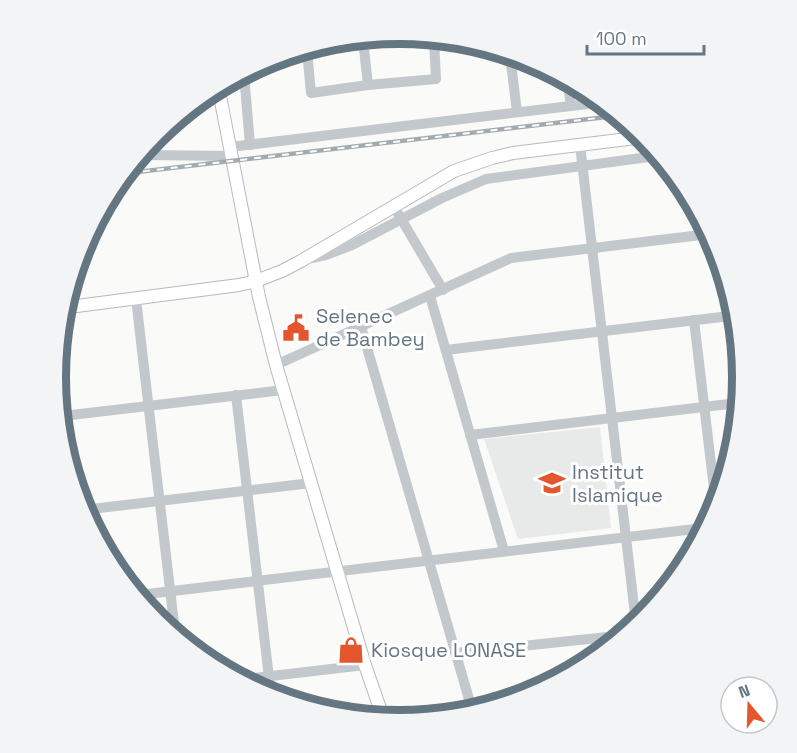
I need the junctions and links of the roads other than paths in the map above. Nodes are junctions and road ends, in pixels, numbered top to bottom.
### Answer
1 (364, 45) edge
2 (434, 45) edge
3 (308, 56) edge
4 (511, 63) edge
5 (245, 81) edge
6 (368, 85) junction
7 (569, 90) edge
8 (220, 96) edge
9 (589, 104) edge
10 (571, 106) junction
11 (517, 112) junction
12 (631, 139) edge
13 (250, 145) junction
14 (580, 145) junction
15 (231, 151) junction
16 (150, 155) edge
17 (649, 157) edge
18 (583, 165) junction
19 (393, 205) junction
20 (401, 220) junction
21 (700, 235) edge
22 (592, 248) junction
23 (301, 261) junction
24 (256, 281) junction
25 (443, 290) junction
26 (430, 296) junction
27 (136, 299) junction
28 (73, 306) edge
29 (726, 316) edge
30 (694, 320) junction
31 (361, 327) junction
32 (602, 332) junction
33 (446, 350) junction
34 (276, 365) junction
35 (284, 390) junction
36 (236, 395) junction
37 (730, 404) edge
38 (148, 406) junction
39 (704, 406) junction
40 (68, 415) edge
41 (612, 418) junction
42 (470, 435) junction
43 (311, 483) junction
44 (714, 485) edge
45 (247, 491) junction
46 (160, 501) junction
47 (93, 509) edge
48 (694, 529) edge
49 (626, 537) junction
50 (504, 551) junction
51 (429, 560) junction
52 (337, 571) junction
53 (258, 581) junction
54 (170, 591) junction
55 (146, 594) edge
56 (635, 611) edge
57 (174, 622) edge
58 (606, 637) edge
59 (455, 653) junction
60 (365, 665) junction
61 (269, 676) junction
62 (257, 678) edge
63 (270, 683) edge
64 (470, 701) edge
65 (380, 709) edge

1 - 6 street
2 - 6 street
3 - 6 street
4 - 11 street
5 - 13 street
7 - 10 street
8 - 15 main road
9 - 10 street
10 - 11 street
11 - 13 street
12 - 14 main road
13 - 15 street
14 - 18 street
14 - 19 main road
15 - 16 street
15 - 24 main road
17 - 18 street
18 - 20 street
18 - 22 street
19 - 20 street
19 - 23 main road
20 - 23 street
20 - 25 street
21 - 22 street
22 - 25 street
22 - 32 street
23 - 24 main road
24 - 27 main road
24 - 34 main road
25 - 26 street
26 - 31 street
26 - 33 street
27 - 28 main road
27 - 38 street
29 - 30 street
30 - 32 street
30 - 39 street
31 - 34 street
31 - 51 street
32 - 33 street
32 - 41 street
33 - 42 street
34 - 35 main road
35 - 36 street
35 - 43 main road
36 - 38 street
36 - 45 street
37 - 39 street
38 - 40 street
38 - 46 street
39 - 41 street
39 - 44 street
41 - 42 street
41 - 49 street
42 - 50 street
43 - 45 street
43 - 52 main road
45 - 46 street
45 - 53 street
46 - 47 street
46 - 54 street
48 - 49 street
49 - 50 street
49 - 56 street
50 - 51 street
51 - 52 street
51 - 59 street
52 - 53 street
52 - 60 main road
53 - 54 street
53 - 61 street
54 - 55 street
54 - 57 street
58 - 59 street
59 - 64 street
60 - 61 street
60 - 65 main road
61 - 62 street
61 - 63 street

